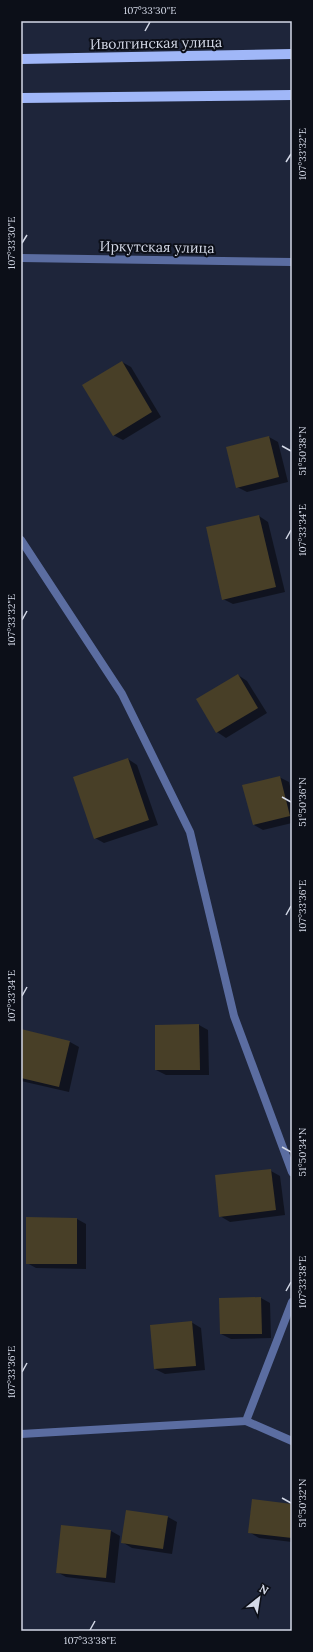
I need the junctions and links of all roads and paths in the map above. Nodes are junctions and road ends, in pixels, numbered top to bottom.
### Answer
1 (292, 54) edge
2 (21, 59) edge
3 (292, 95) edge
4 (21, 98) edge
5 (21, 258) edge
6 (292, 262) edge
7 (21, 540) edge
8 (292, 1172) edge
9 (292, 1302) edge
10 (246, 1421) junction
11 (21, 1434) edge
12 (292, 1441) edge

1 - 2 main road, Иволгинская улица
3 - 4 main road
5 - 6 street, Иркутская улица
7 - 8 street
9 - 10 street
10 - 11 street
10 - 12 street

